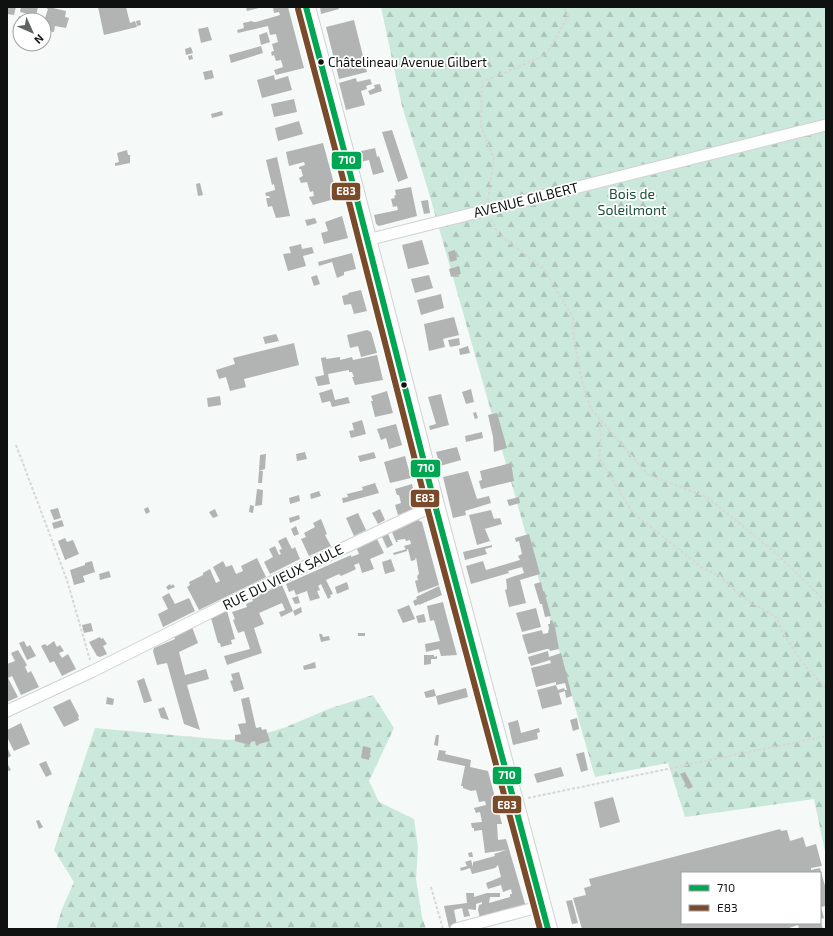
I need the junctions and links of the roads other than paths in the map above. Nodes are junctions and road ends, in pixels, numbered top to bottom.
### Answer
1 (306, 7) edge
2 (826, 125) edge
3 (367, 240) junction
4 (435, 505) junction
5 (7, 711) edge
6 (542, 906) junction
7 (456, 929) edge
8 (548, 929) edge

1 - 3 main road
2 - 3 street, AVENUE GILBERT
3 - 4 main road
4 - 5 street, RUE DU VIEUX SAULE
4 - 6 main road
6 - 7 street
6 - 8 main road

